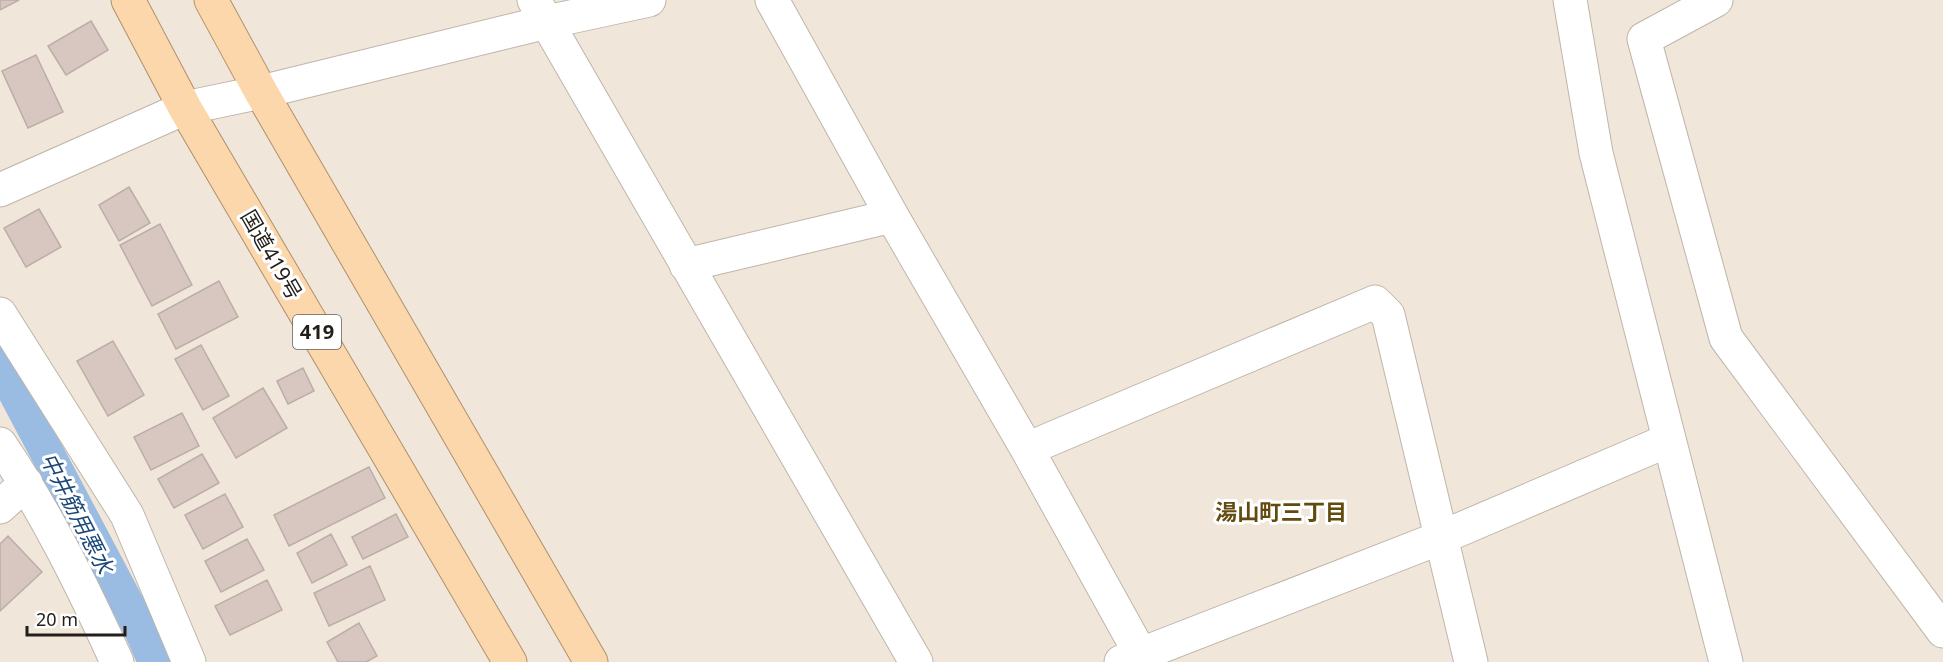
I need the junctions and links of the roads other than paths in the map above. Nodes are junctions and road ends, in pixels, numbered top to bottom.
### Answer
1 (128, 0) edge
2 (211, 0) edge
3 (649, 0) edge
4 (772, 0) edge
5 (1570, 0) edge
6 (1716, 0) edge
7 (541, 11) edge
8 (261, 92) junction
9 (186, 108) junction
10 (0, 190) edge
11 (892, 216) junction
12 (686, 265) junction
13 (0, 314) edge
14 (1669, 440) junction
15 (0, 444) edge
16 (1027, 449) junction
17 (26, 483) junction
18 (0, 507) edge
19 (1440, 538) junction
20 (1943, 631) edge
21 (1135, 659) edge
22 (117, 662) edge
23 (189, 662) edge
24 (510, 662) edge
25 (591, 662) edge
26 (916, 662) edge
27 (1471, 662) edge
28 (1726, 662) edge

1 - 9 highway, 国道419号 / 419
2 - 8 highway
3 - 7 street
4 - 11 street
5 - 14 street
6 - 20 street
7 - 8 street
7 - 12 street
8 - 9 street
8 - 25 highway
9 - 10 street
9 - 24 highway, 国道419号 / 419
11 - 12 street
11 - 16 street
12 - 26 street
13 - 23 street
14 - 19 street
14 - 28 street
15 - 17 street
16 - 19 street
16 - 21 street
17 - 18 street
17 - 22 street
19 - 21 street
19 - 27 street

